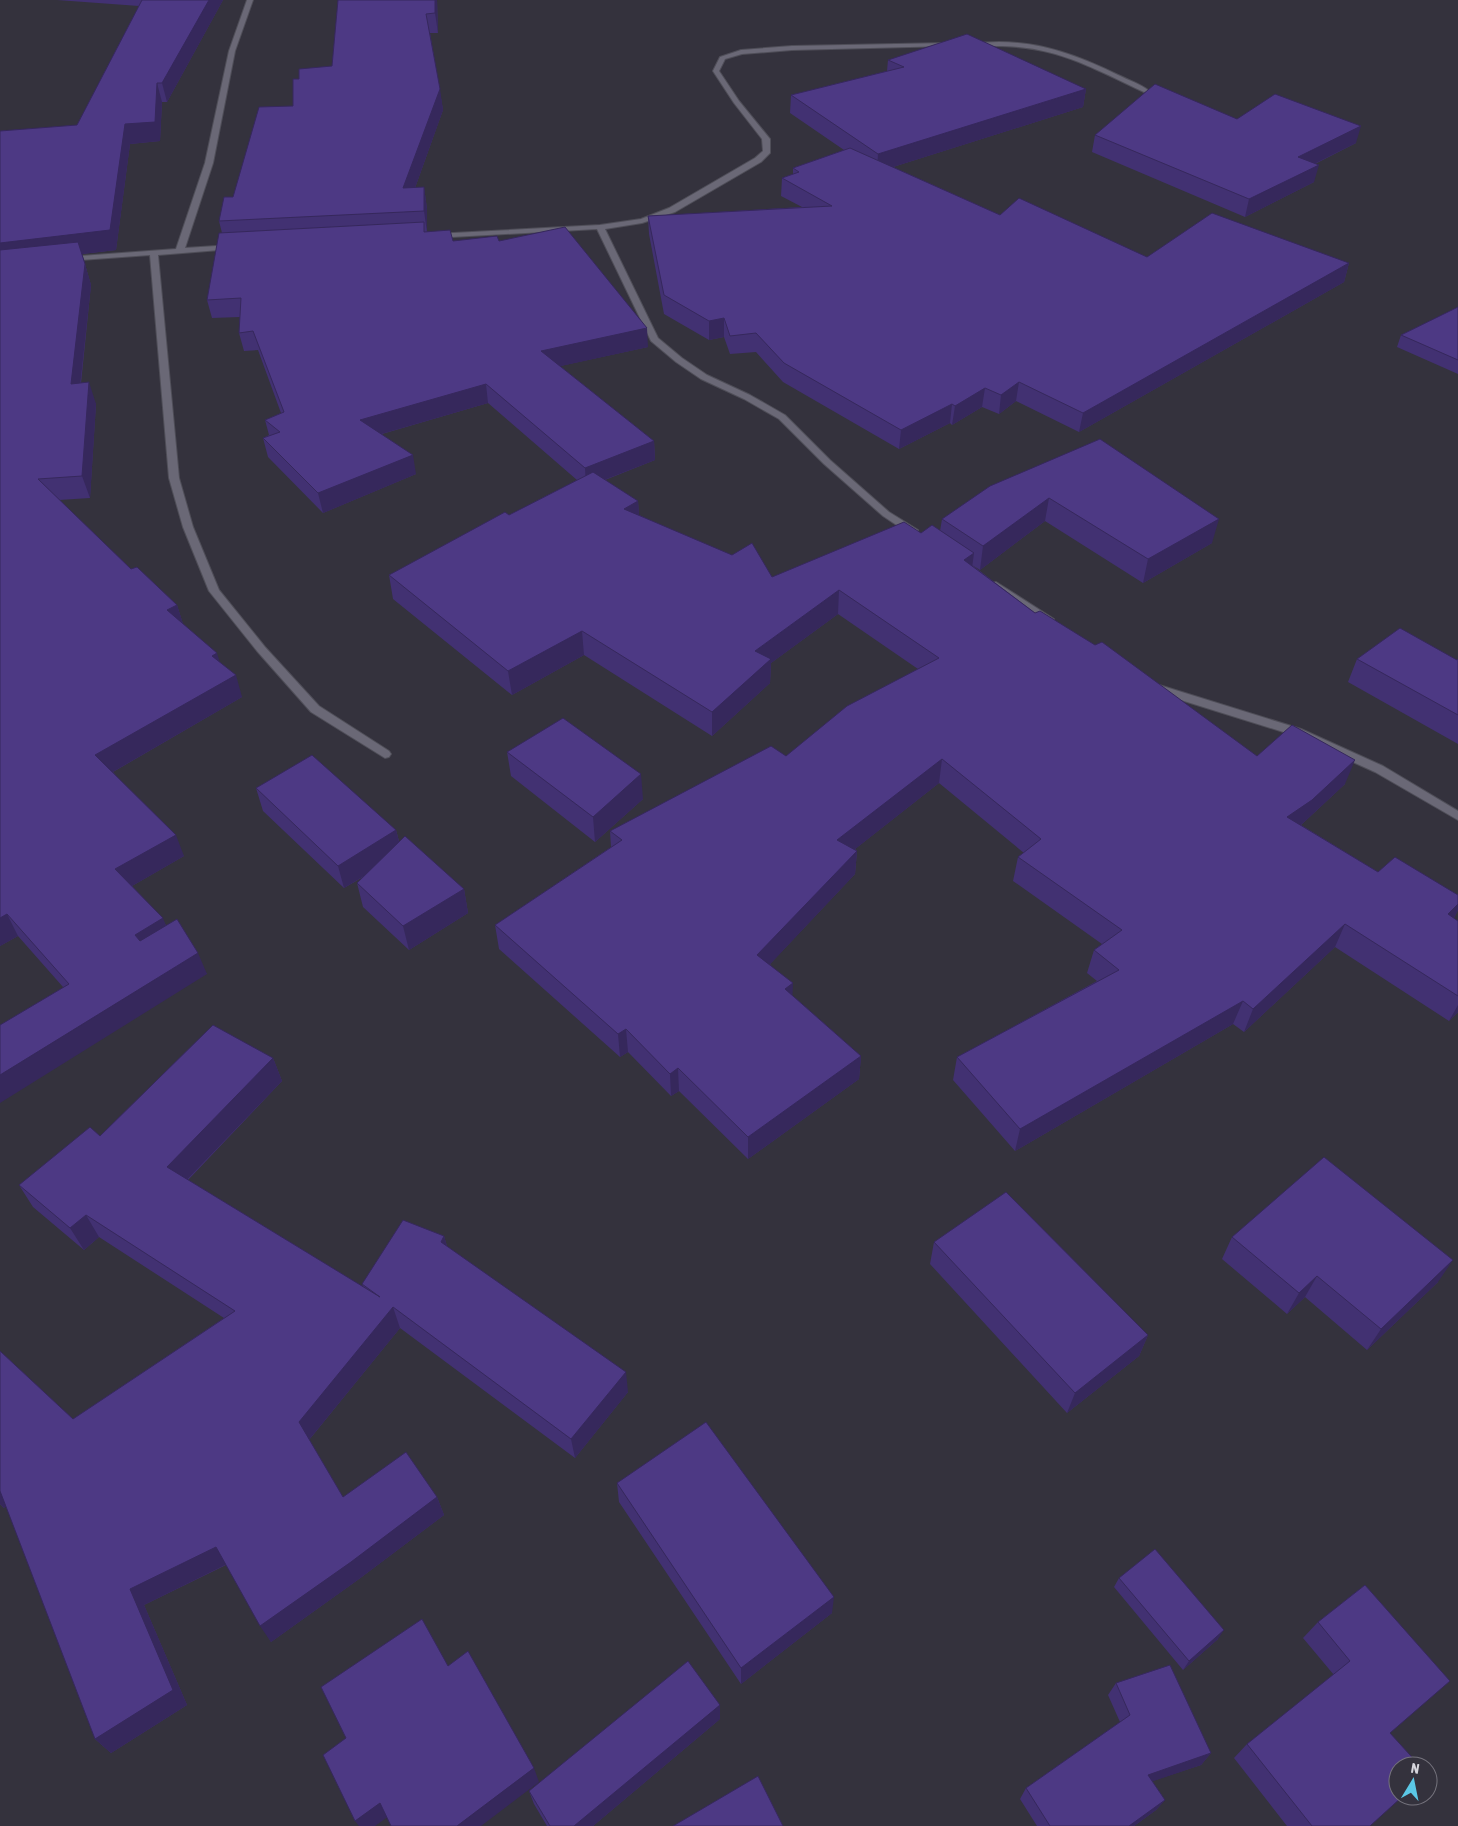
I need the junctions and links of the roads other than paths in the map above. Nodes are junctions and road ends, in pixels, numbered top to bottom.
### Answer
1 (250, 0) edge
2 (957, 45) edge
3 (966, 45) edge
4 (1146, 92) edge
5 (600, 227) junction
6 (424, 237) edge
7 (240, 247) edge
8 (180, 250) junction
9 (154, 252) junction
10 (61, 260) edge
11 (927, 540) edge
12 (984, 577) edge
13 (1062, 629) edge
14 (1146, 683) edge
15 (385, 754) dead end
16 (1458, 816) edge

1 - 8 street
2 - 5 street
3 - 4 street
5 - 6 street
5 - 11 street
7 - 8 street
8 - 9 street
9 - 10 street
9 - 15 street
12 - 13 street
14 - 16 street

